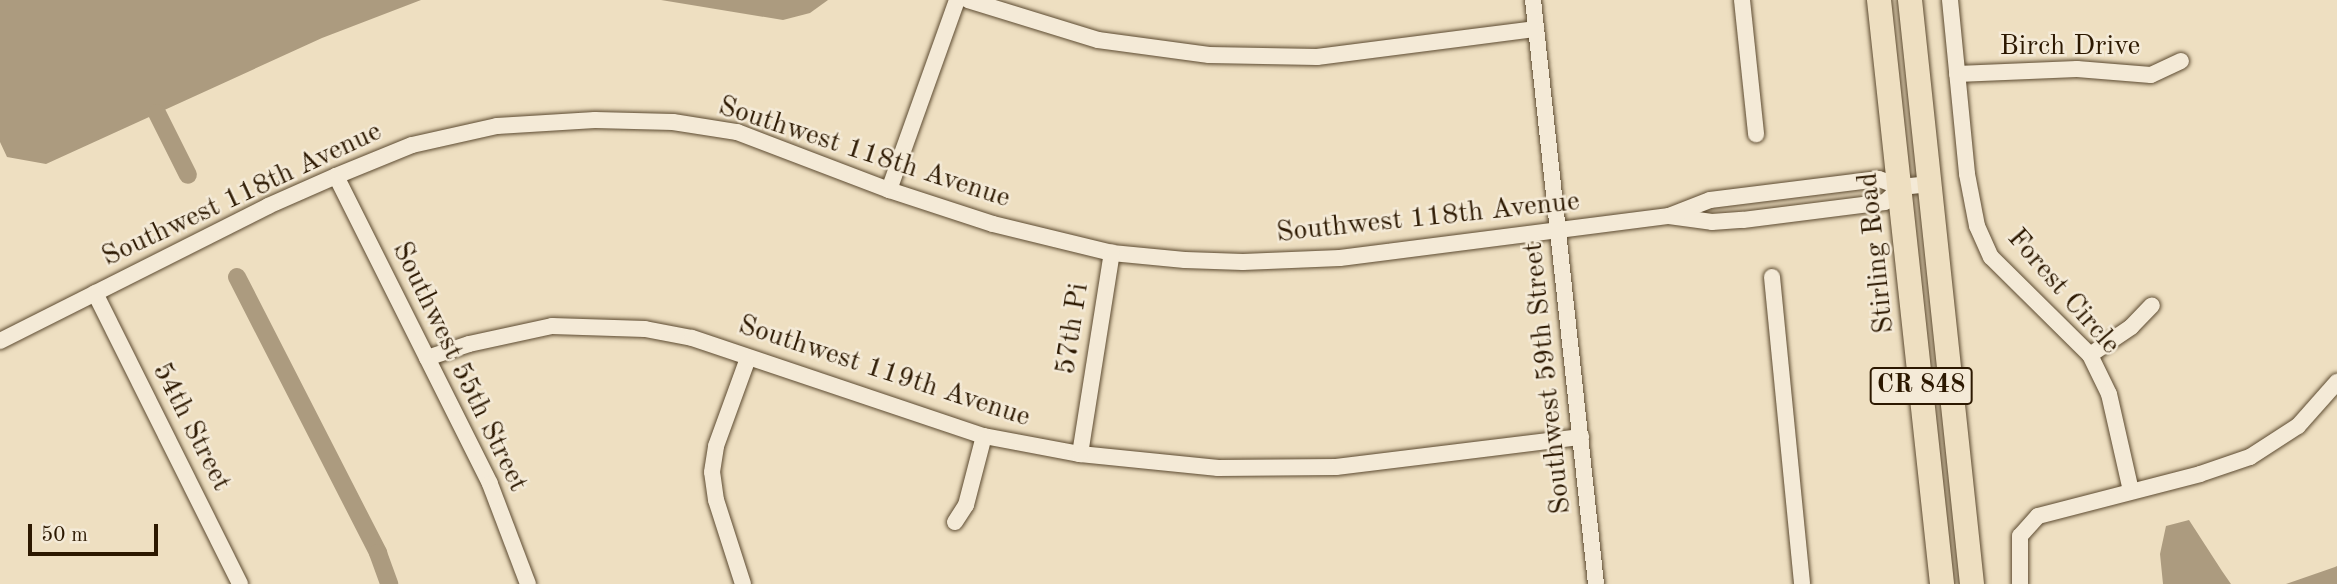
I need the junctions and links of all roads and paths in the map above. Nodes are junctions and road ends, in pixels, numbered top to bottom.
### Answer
1 (957, 0) edge
2 (968, 0) edge
3 (1533, 0) edge
4 (1742, 0) edge
5 (1879, 0) edge
6 (1910, 0) edge
7 (1950, 0) edge
8 (1536, 29) junction
9 (2181, 61) dead end
10 (1957, 74) junction
11 (1756, 134) dead end
12 (336, 176) junction
13 (1930, 184) junction
14 (1901, 187) junction
15 (889, 190) junction
16 (1669, 216) junction
17 (1559, 231) junction
18 (1112, 253) junction
19 (1772, 277) dead end
20 (95, 293) junction
21 (2152, 305) dead end
22 (0, 341) edge
23 (2090, 355) junction
24 (427, 358) junction
25 (748, 358) junction
26 (2337, 382) edge
27 (984, 436) junction
28 (1581, 437) junction
29 (1080, 454) junction
30 (2131, 491) junction
31 (955, 522) dead end
32 (240, 584) edge
33 (528, 584) edge
34 (743, 584) edge
35 (1596, 584) edge
36 (1802, 584) edge
37 (1942, 584) edge
38 (1972, 584) edge
39 (2020, 584) edge

1 - 15 street
2 - 8 street
3 - 8 street, Southwest 59th Street
4 - 11 street
5 - 14 main road, Stirling Road / CR 848
6 - 13 main road, CR 848
7 - 10 street, Forest Circle
8 - 17 street, Southwest 59th Street
9 - 10 street, Birch Drive
10 - 23 street, Forest Circle
12 - 15 street, Southwest 118th Avenue
12 - 20 street, Southwest 118th Avenue
12 - 24 street, Southwest 55th Street
13 - 14 street, Southwest 118th Avenue
13 - 38 main road, CR 848
14 - 16 street, Southwest 118th Avenue
14 - 16 street, Southwest 118th Avenue
14 - 37 main road, Stirling Road / CR 848
15 - 18 street, Southwest 118th Avenue
16 - 17 street, Southwest 118th Avenue
17 - 18 street, Southwest 118th Avenue
17 - 28 street, Southwest 59th Street
18 - 29 street, 57th Pi
19 - 36 street
20 - 22 street, Southwest 118th Avenue
20 - 32 street, 54th Street
21 - 23 street
23 - 30 street, Forest Circle
24 - 25 street, Southwest 119th Avenue
24 - 33 street, Southwest 55th Street
25 - 27 street, Southwest 119th Avenue
25 - 34 street
26 - 30 street
27 - 29 street, Southwest 119th Avenue
27 - 31 street
28 - 29 street, Southwest 119th Avenue
28 - 35 street, Southwest 59th Street
30 - 39 street

